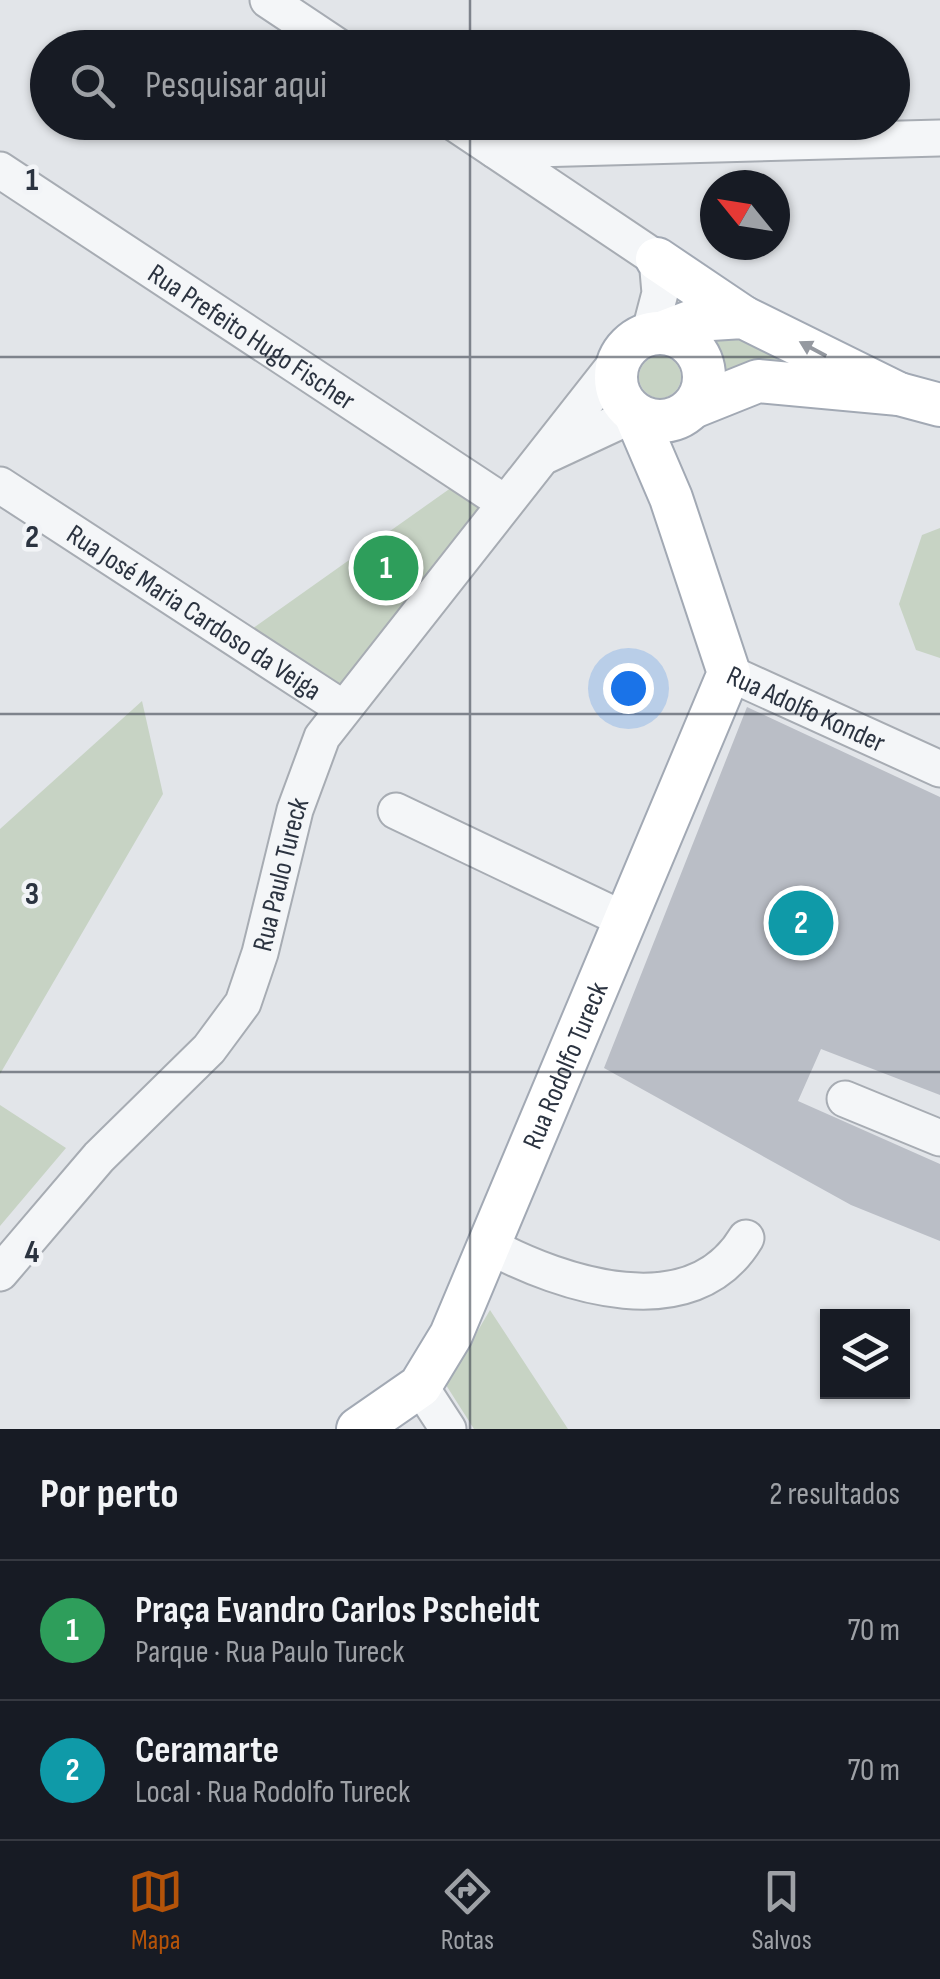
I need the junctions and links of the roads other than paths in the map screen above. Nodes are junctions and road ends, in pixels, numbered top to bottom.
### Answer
1 (268, 0) edge
2 (313, 30) edge
3 (940, 138) edge
4 (910, 139) edge
5 (480, 140) edge
6 (866, 140) edge
7 (607, 147) junction
8 (495, 150) junction
9 (0, 170) edge
10 (572, 199) junction
11 (656, 259) junction
12 (744, 316) junction
13 (644, 342) junction
14 (899, 394) junction
15 (940, 405) edge
16 (686, 412) junction
17 (636, 414) junction
18 (542, 458) junction
19 (0, 485) edge
20 (671, 498) junction
21 (505, 503) junction
22 (729, 672) junction
23 (341, 707) junction
24 (940, 769) edge
25 (396, 812) dead end
26 (624, 920) junction
27 (845, 1099) dead end
28 (940, 1138) edge
29 (746, 1238) dead end
30 (488, 1245) junction
31 (0, 1274) edge
32 (420, 1386) junction
33 (358, 1429) edge
34 (448, 1429) edge

1 - 2 street
3 - 4 street
5 - 8 street
6 - 7 street
7 - 8 street
7 - 10 street
8 - 10 street
9 - 21 street, Rua Prefeito Hugo Fischer
10 - 11 street
11 - 12 main road
11 - 13 street
12 - 13 main road
14 -> 12 main road
13 - 16 main road
13 - 17 main road
13 - 18 street, Rua Paulo Tureck
14 - 15 main road
14 - 16 main road
16 - 17 main road
16 - 20 main road, Rua Adolfo Konder
17 - 18 street, Rua Paulo Tureck
17 - 20 main road, Rua Adolfo Konder
18 - 21 street, Rua Paulo Tureck
19 - 23 street, Rua José Maria Cardoso da Veiga
20 - 22 main road, Rua Adolfo Konder
21 - 23 street, Rua Paulo Tureck
22 - 24 street, Rua Adolfo Konder
22 - 26 main road, Rua Rodolfo Tureck
23 - 31 street, Rua Paulo Tureck
25 - 26 street
26 - 30 main road, Rua Rodolfo Tureck
27 - 28 street
29 - 30 street
30 - 32 main road, Rua Rodolfo Tureck
32 - 33 main road, Rua Rodolfo Tureck
32 - 34 street

